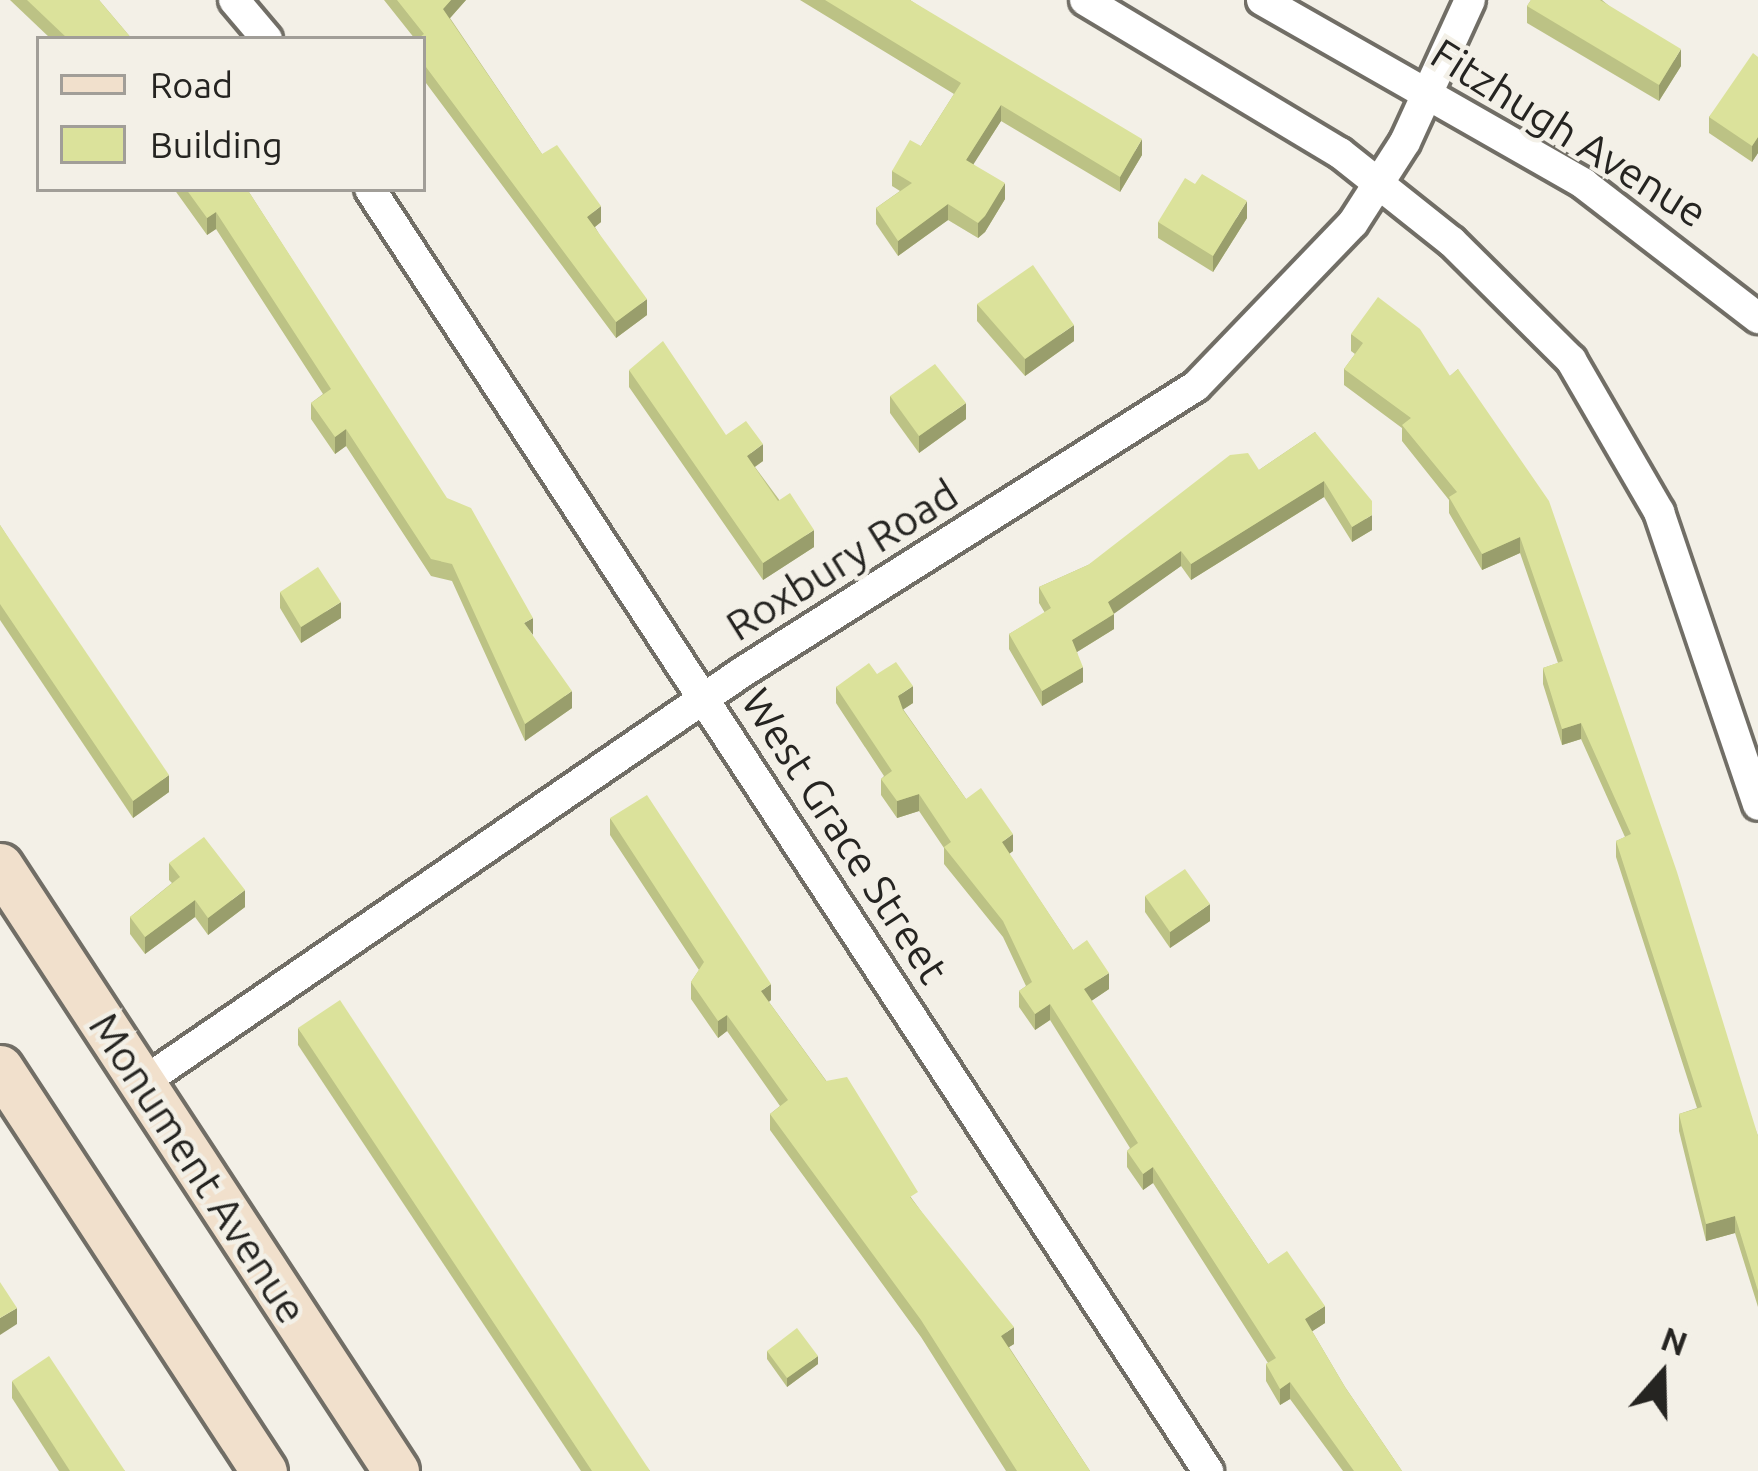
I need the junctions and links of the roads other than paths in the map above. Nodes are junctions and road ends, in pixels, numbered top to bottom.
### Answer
1 (234, 0) edge
2 (1085, 0) edge
3 (1262, 0) edge
4 (1470, 0) edge
5 (264, 36) edge
6 (1427, 93) junction
7 (1379, 184) junction
8 (372, 192) edge
9 (1758, 318) edge
10 (706, 697) junction
11 (1758, 805) edge
12 (0, 866) edge
13 (0, 1068) edge
14 (142, 1084) junction
15 (264, 1471) edge
16 (396, 1471) edge
17 (1208, 1471) edge

1 - 5 street
2 - 7 street
3 - 6 street, Fitzhugh Avenue
4 - 6 street, Roxbury Road
6 - 7 street, Roxbury Road
6 - 9 street, Fitzhugh Avenue
7 - 10 street, Roxbury Road
7 - 11 street
8 - 10 street, West Grace Street
10 - 14 street, Roxbury Road
10 - 17 street, West Grace Street
12 - 14 street, Monument Avenue
13 - 15 street
14 - 16 street, Monument Avenue

